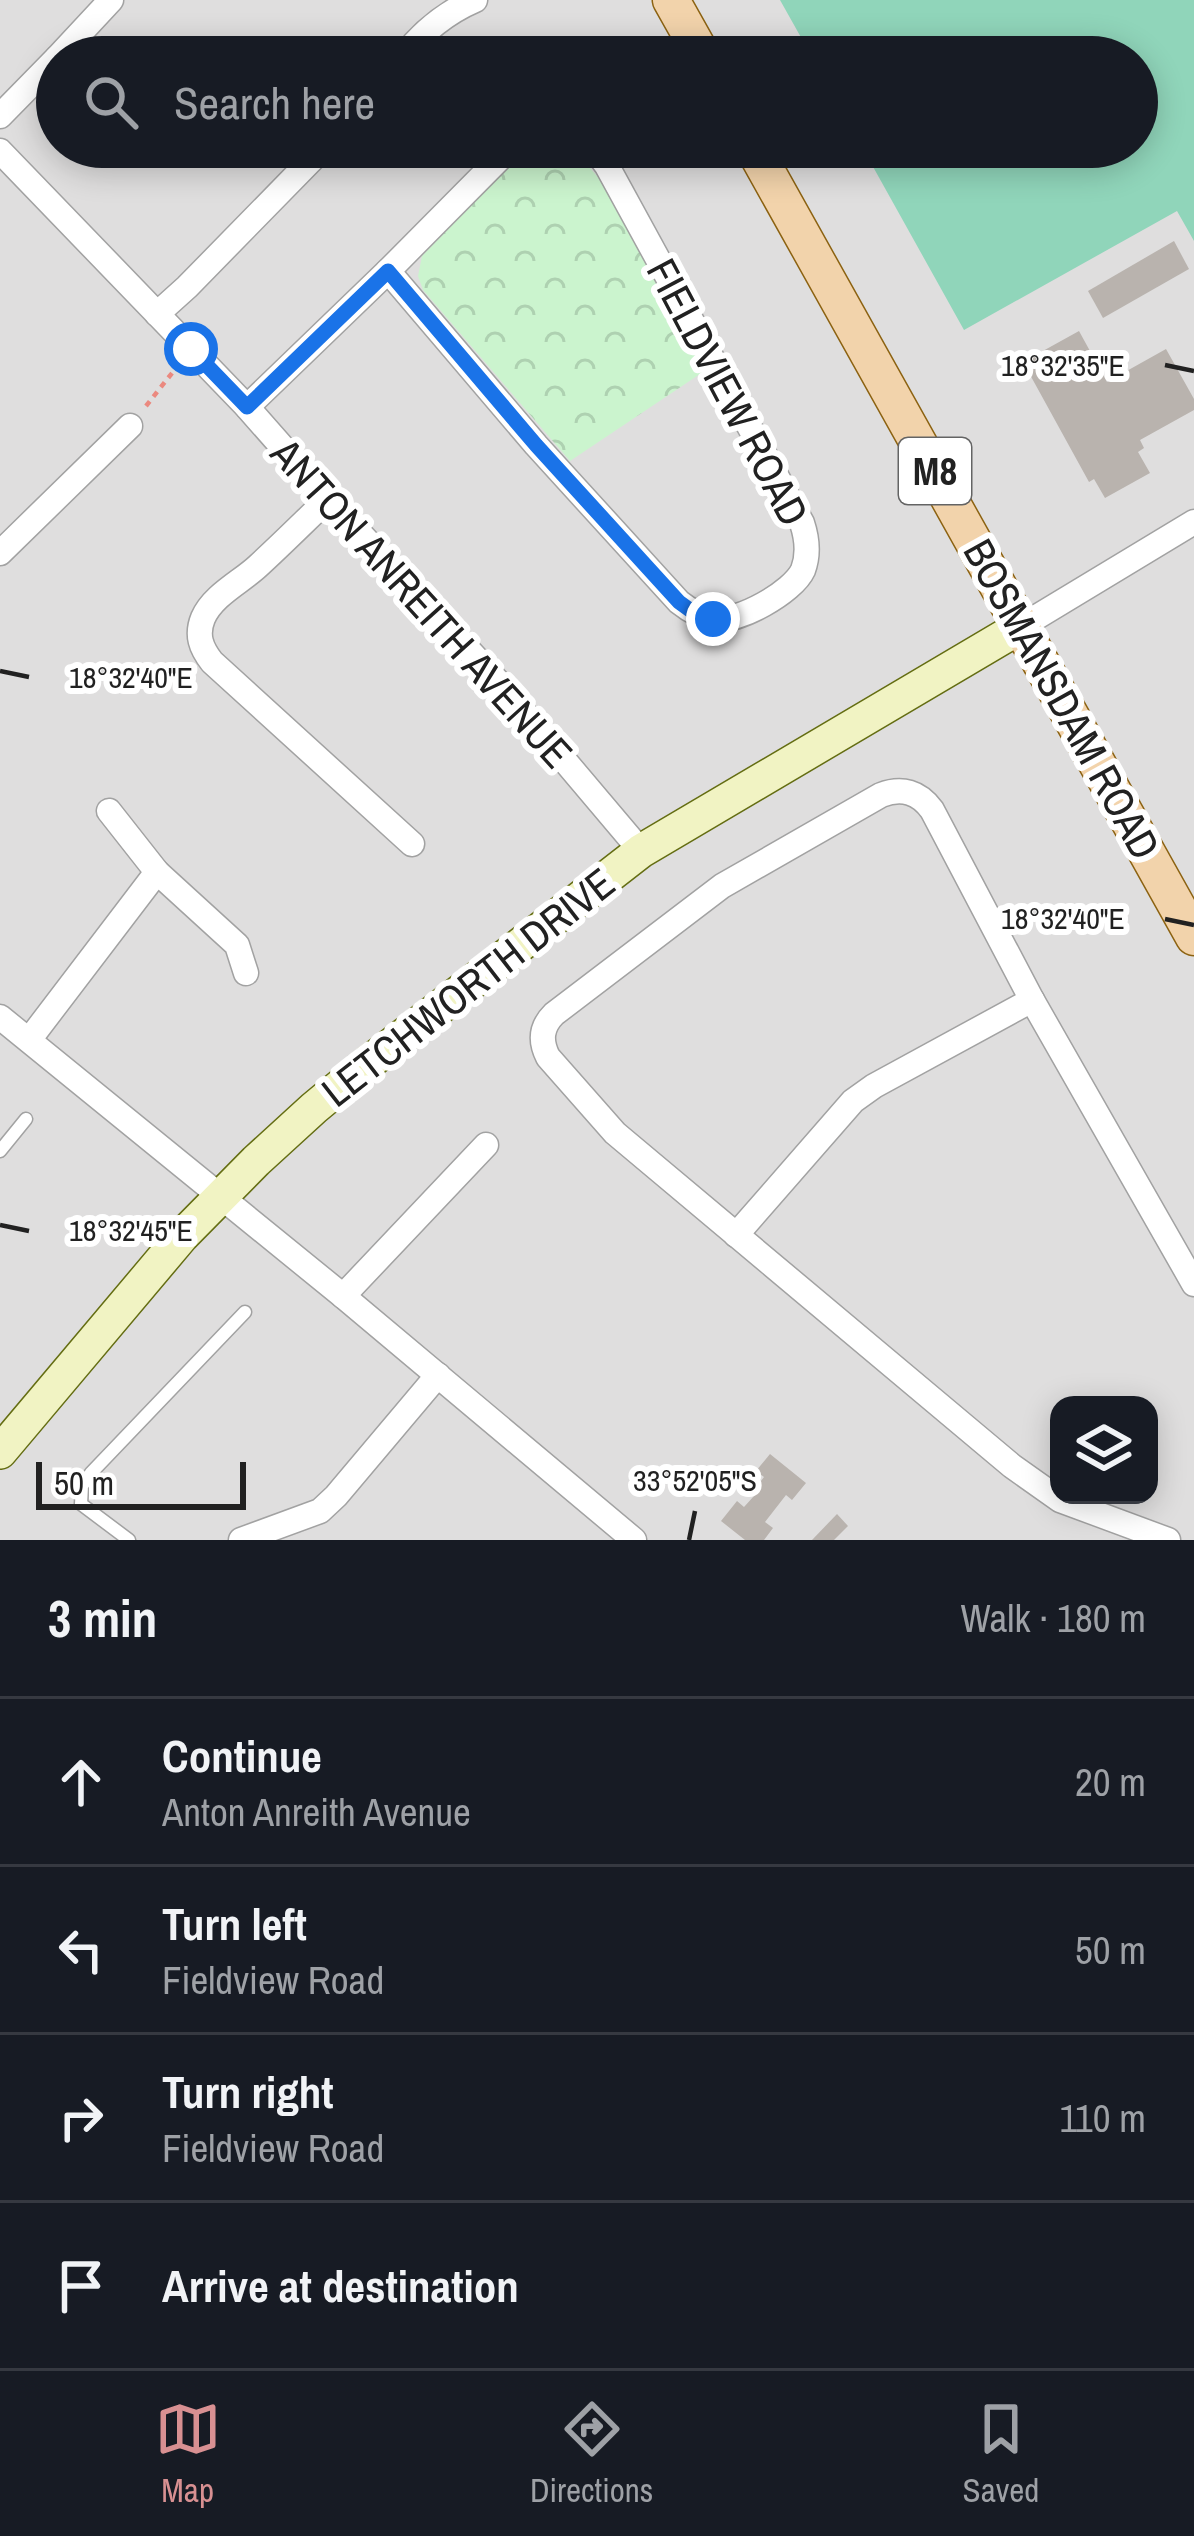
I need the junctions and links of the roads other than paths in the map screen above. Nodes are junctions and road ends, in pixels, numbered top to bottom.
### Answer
1 (111, 0) edge
2 (476, 0) edge
3 (670, 0) edge
4 (77, 36) edge
5 (419, 36) edge
6 (691, 36) edge
7 (36, 79) edge
8 (0, 116) edge
9 (0, 151) edge
10 (303, 168) edge
11 (490, 168) edge
12 (606, 168) edge
13 (765, 168) edge
14 (388, 271) junction
15 (157, 314) junction
16 (247, 407) junction
17 (130, 426) road end
18 (328, 499) junction
19 (1194, 522) edge
20 (0, 553) edge
21 (1022, 626) junction
22 (109, 811) dead end
23 (412, 844) dead end
24 (641, 851) junction
25 (157, 872) junction
26 (1194, 937) edge
27 (246, 973) dead end
28 (1032, 1000) junction
29 (0, 1017) edge
30 (28, 1040) junction
31 (26, 1118) dead end
32 (486, 1145) dead end
33 (0, 1151) edge
34 (221, 1196) junction
35 (736, 1235) junction
36 (1194, 1284) edge
37 (343, 1296) junction
38 (245, 1312) dead end
39 (438, 1375) junction
40 (1, 1448) edge
41 (129, 1540) edge
42 (241, 1540) edge
43 (634, 1540) edge
44 (1168, 1540) edge

1 - 4 street
2 - 5 street
3 - 6 main road
7 - 8 street
9 - 15 street, ANTON ANREITH AVENUE
10 - 15 street
11 - 14 street
12 - 14 street, FIELDVIEW ROAD
13 - 21 main road, BOSMANSDAM ROAD / M8
14 - 16 street
15 - 16 street, ANTON ANREITH AVENUE
16 - 18 street, ANTON ANREITH AVENUE
17 - 20 street
18 - 23 street
18 - 24 street, ANTON ANREITH AVENUE
19 - 21 street
21 - 24 street, LETCHWORTH DRIVE
21 - 26 main road, BOSMANSDAM ROAD / M8
22 - 25 street
24 - 34 street, LETCHWORTH DRIVE
25 - 27 street
25 - 30 street
28 - 35 street
28 - 35 street
28 - 36 street
29 - 30 street
30 - 34 street
31 - 33 lane
32 - 37 street
34 - 37 street
34 - 40 street, LETCHWORTH DRIVE
35 - 44 street
37 - 39 street
38 - 41 lane
39 - 42 street
39 - 43 street

